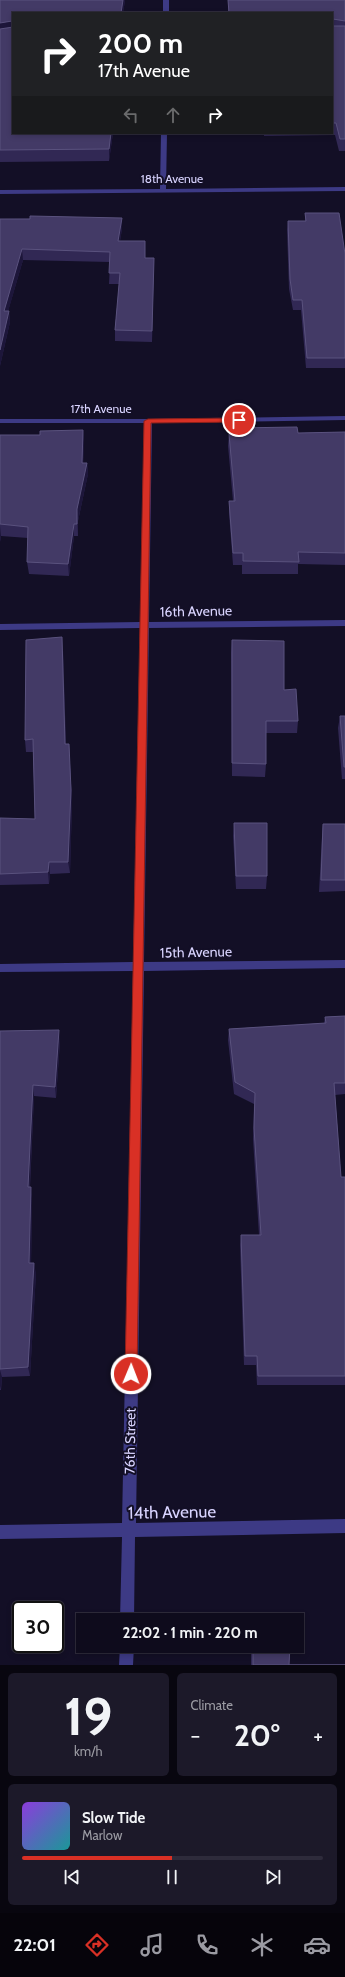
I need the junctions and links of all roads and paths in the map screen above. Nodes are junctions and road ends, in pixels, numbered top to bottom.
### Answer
1 (166, 0) edge
2 (166, 12) edge
3 (164, 134) edge
4 (345, 189) edge
5 (163, 190) junction
6 (0, 192) edge
7 (345, 418) edge
8 (0, 421) edge
9 (148, 421) junction
10 (345, 622) edge
11 (144, 626) junction
12 (0, 627) edge
13 (345, 964) edge
14 (138, 966) junction
15 (0, 968) edge
16 (345, 1526) edge
17 (129, 1531) junction
18 (0, 1532) edge
19 (127, 1613) edge
20 (127, 1653) edge
21 (126, 1665) edge

1 - 2 street
3 - 5 street
4 - 5 street, 18th Avenue
5 - 6 street, 18th Avenue
7 - 9 street, 17th Avenue
8 - 9 street, 17th Avenue
9 - 11 street, 76th Street
10 - 11 street, 16th Avenue
11 - 12 street, 16th Avenue
11 - 14 street, 76th Street
13 - 14 street, 15th Avenue
14 - 15 street, 15th Avenue
14 - 17 street, 76th Street
16 - 17 street, 14th Avenue
17 - 18 street, 14th Avenue
17 - 19 street, 76th Street
20 - 21 street

